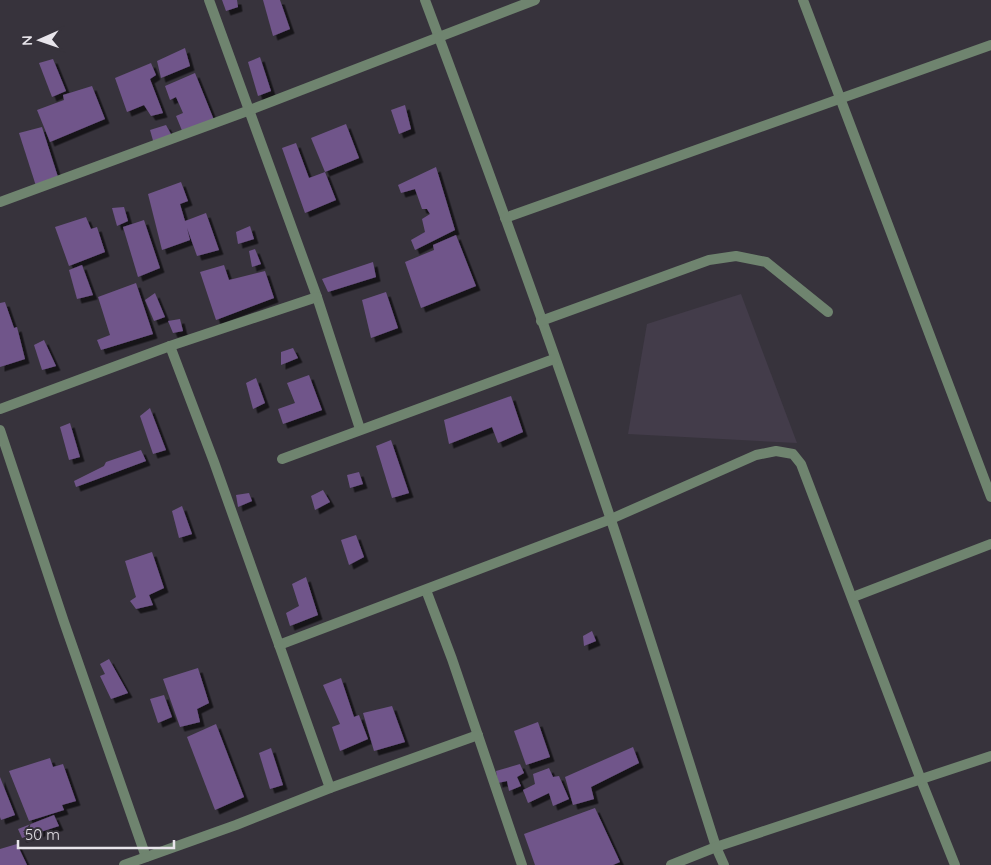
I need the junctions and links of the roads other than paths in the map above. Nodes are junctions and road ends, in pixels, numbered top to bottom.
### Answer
1 (209, 0) edge
2 (425, 0) edge
3 (535, 0) edge
4 (802, 0) edge
5 (439, 37) junction
6 (991, 45) edge
7 (840, 98) junction
8 (250, 110) junction
9 (0, 202) edge
10 (505, 218) junction
11 (317, 297) junction
12 (828, 312) dead end
13 (541, 321) junction
14 (170, 346) junction
15 (554, 359) junction
16 (0, 409) edge
17 (360, 429) junction
18 (0, 430) edge
19 (282, 459) dead end
20 (991, 497) edge
21 (611, 519) junction
22 (991, 544) edge
23 (426, 590) junction
24 (853, 597) junction
25 (279, 645) junction
26 (478, 736) junction
27 (991, 756) edge
28 (921, 780) junction
29 (330, 788) junction
30 (716, 847) junction
31 (146, 857) junction
32 (124, 865) edge
33 (522, 865) edge
34 (671, 865) edge
35 (724, 865) edge
36 (955, 865) edge

1 - 8 street
2 - 5 street
3 - 5 street
4 - 7 street
5 - 8 street
5 - 10 street
6 - 7 street
7 - 10 street
7 - 20 street
8 - 9 street
8 - 11 street
10 - 13 street
11 - 14 street
11 - 17 street
12 - 13 street
13 - 15 street
14 - 16 street
14 - 25 street
15 - 17 street
15 - 21 street
17 - 19 street
18 - 31 street
21 - 23 street
21 - 24 street
21 - 30 street
22 - 24 street
23 - 25 street
23 - 26 street
24 - 28 street
25 - 29 street
26 - 29 street
26 - 33 street
27 - 28 street
28 - 30 street
28 - 36 street
29 - 31 street
30 - 34 street
30 - 35 street
31 - 32 street

